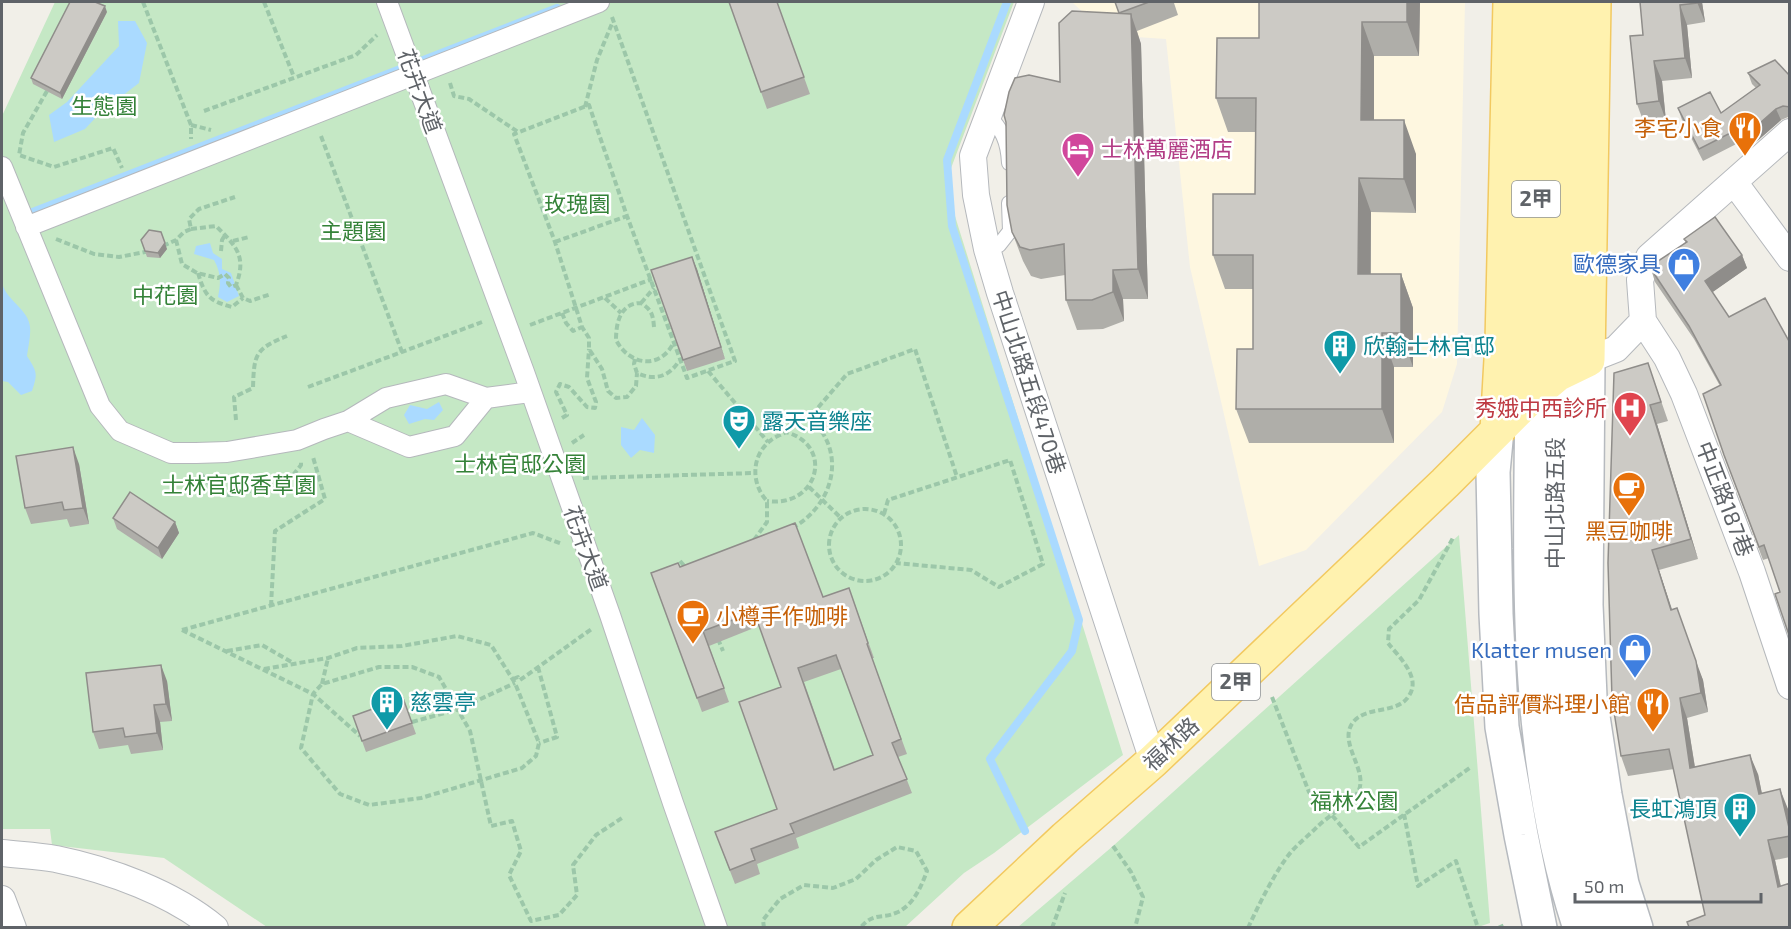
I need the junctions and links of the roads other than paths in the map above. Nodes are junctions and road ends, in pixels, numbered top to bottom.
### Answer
1 (387, 2) edge
2 (1031, 2) edge
3 (1510, 2) edge
4 (1539, 2) edge
5 (1564, 2) edge
6 (1594, 2) edge
7 (604, 6) edge
8 (413, 75) junction
9 (988, 114) junction
10 (1550, 121) junction
11 (1790, 132) edge
12 (2, 167) edge
13 (1734, 182) junction
14 (26, 227) junction
15 (987, 249) junction
16 (1790, 258) edge
17 (1643, 321) junction
18 (1588, 360) junction
19 (1557, 375) junction
20 (530, 392) junction
21 (1532, 396) junction
22 (486, 398) junction
23 (348, 422) junction
24 (1497, 430) junction
25 (1790, 686) edge
26 (1153, 761) junction
27 (2, 853) edge
28 (2, 899) edge
29 (12, 927) edge
30 (215, 927) edge
31 (717, 927) edge
32 (969, 927) edge
33 (1540, 927) edge
34 (1580, 927) edge
35 (1606, 927) edge
36 (1636, 927) edge

1 - 8 street, 花卉大道
2 - 9 street, 中山北路五段470巷
3 - 10 main road, 中山北路五段
4 - 10 main road, 中山北路五段 / 2甲
5 - 10 main road, 中山北路五段 / 2甲
6 - 10 main road, 中山北路五段
7 - 8 street
8 - 14 street
8 - 20 street, 花卉大道
9 - 15 street, 中山北路五段470巷
9 - 15 lane
10 - 18 main road, 中山北路五段
10 - 19 main road, 中山北路五段 / 2甲
10 - 21 main road, 中山北路五段 / 2甲
10 - 24 main road, 中山北路五段
11 - 13 street
12 - 14 street
13 - 16 street
13 - 17 street
14 - 23 street
15 - 26 street, 中山北路五段470巷
17 - 18 street
17 - 25 street, 中正路187巷
18 - 19 main road
18 - 36 main road, 中山北路五段
19 - 21 main road, 2甲
19 - 35 main road, 中山北路五段
20 - 22 street
20 - 31 street, 花卉大道
21 - 24 main road, 2甲
21 - 34 main road, 中山北路五段
22 - 23 street
22 - 23 street
24 - 26 main road, 福林路 / 2甲
24 - 33 main road, 中山北路五段
26 - 32 main road, 福林路 / 2甲
27 - 30 street
28 - 29 street

